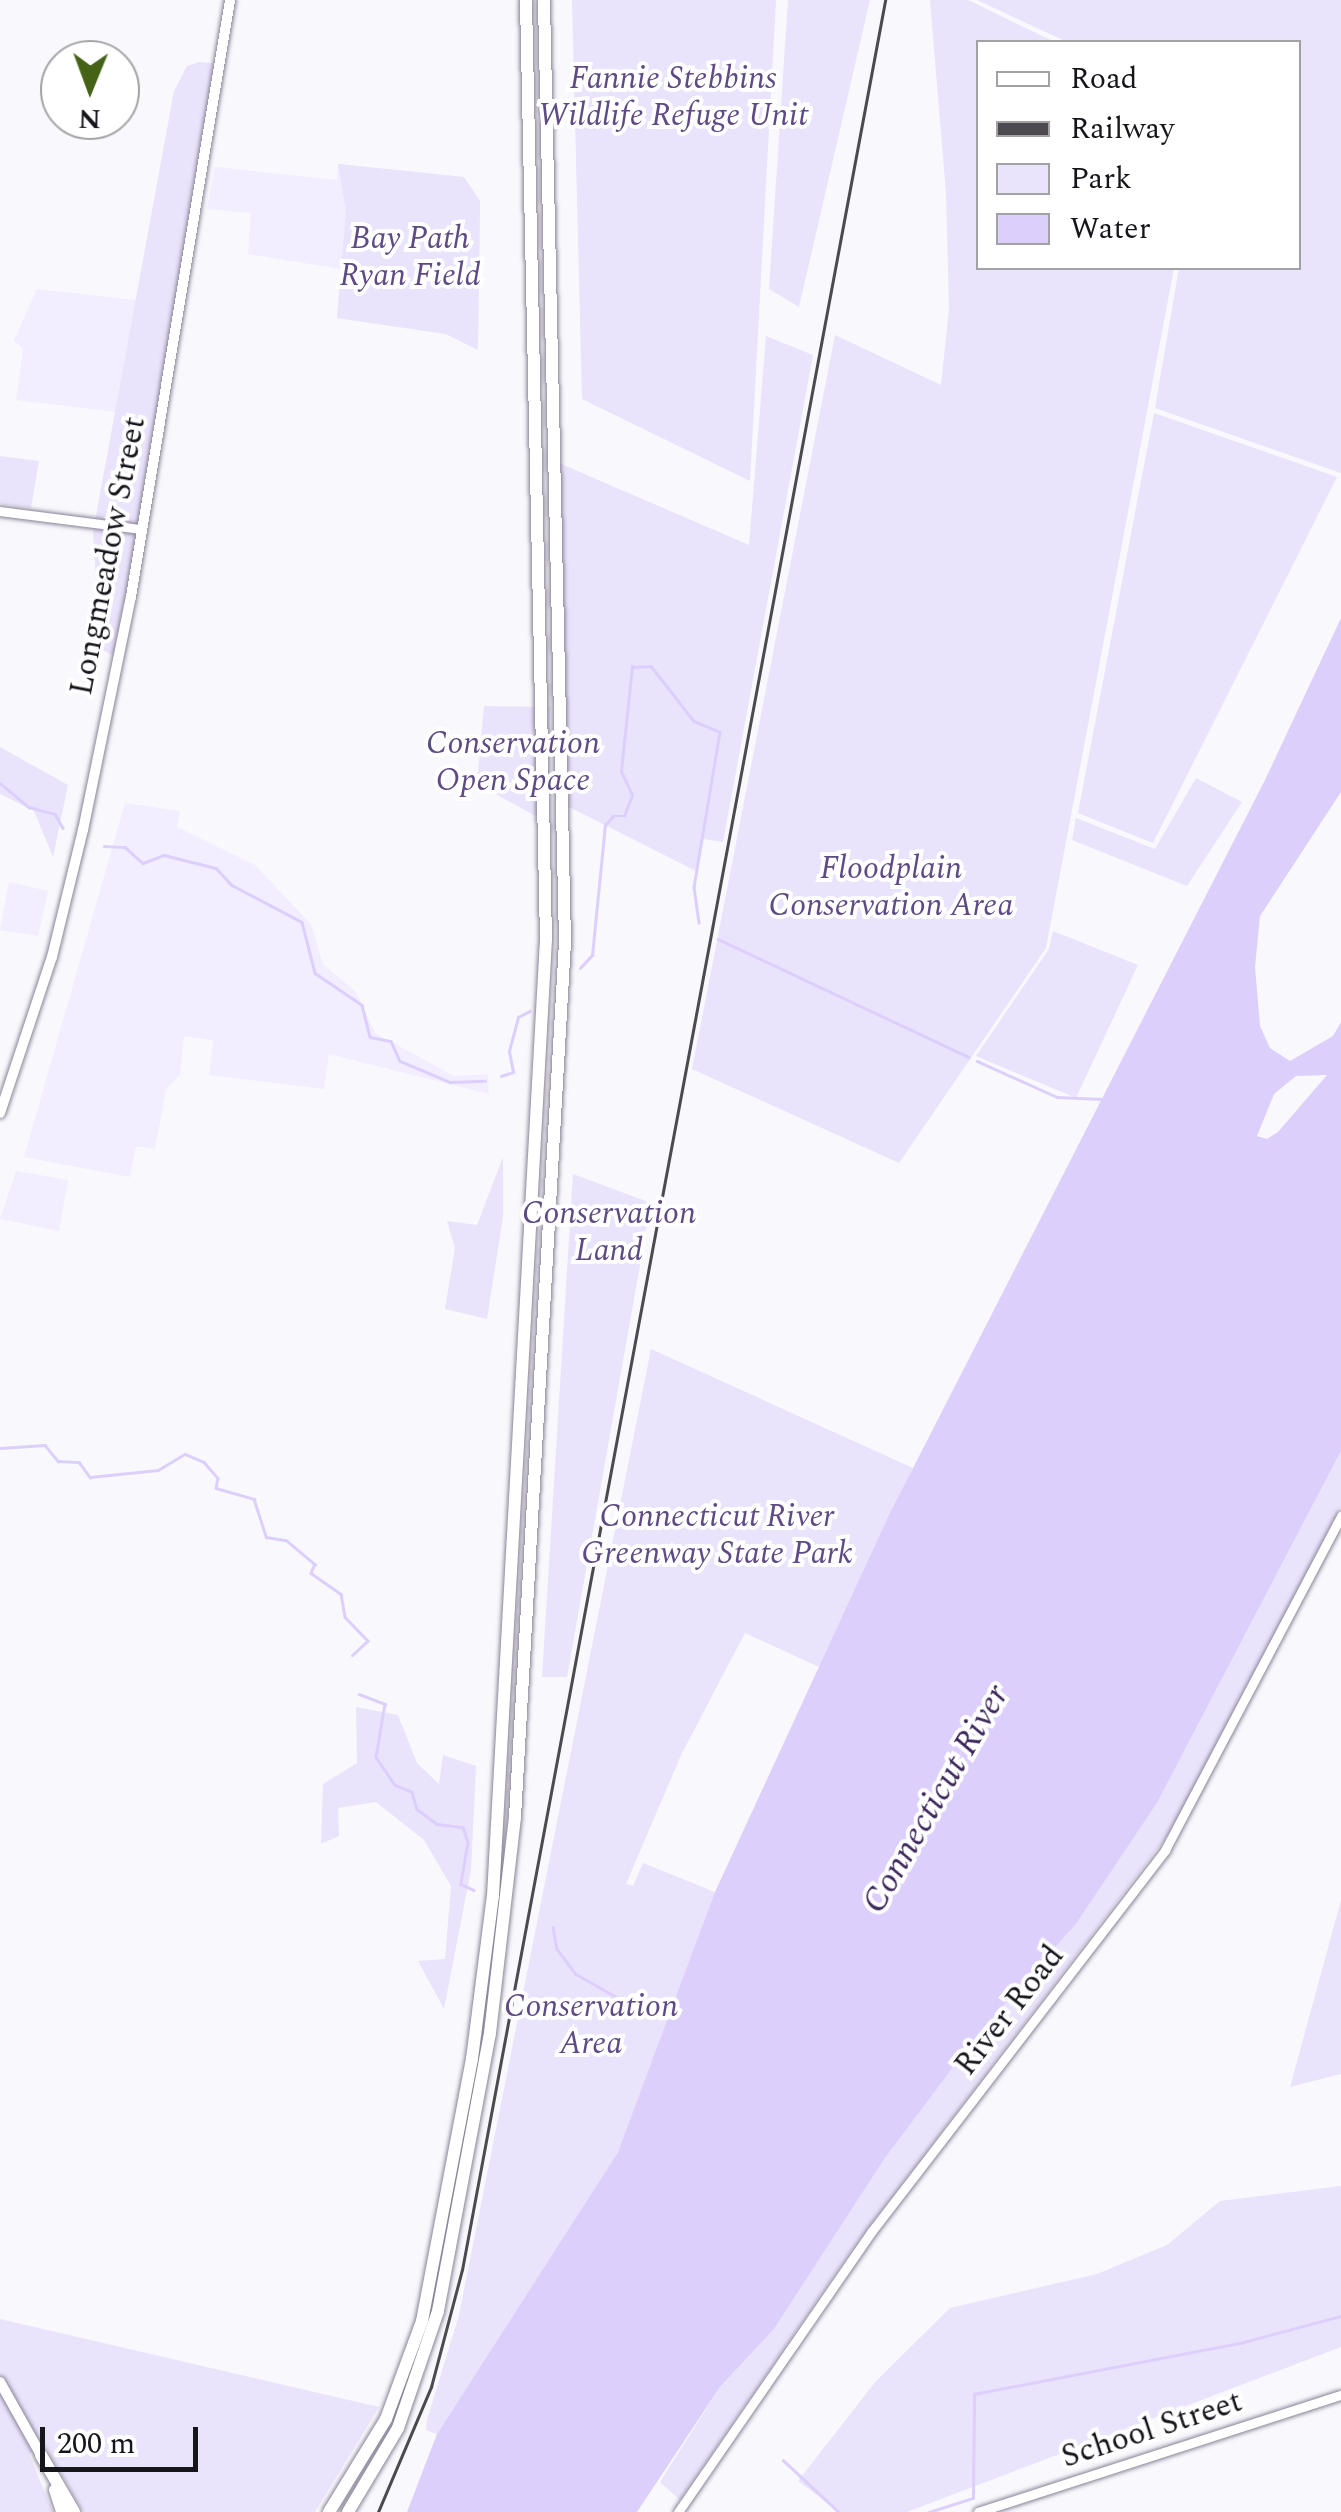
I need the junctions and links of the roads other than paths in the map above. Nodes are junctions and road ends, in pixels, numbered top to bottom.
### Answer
1 (230, 0) edge
2 (526, 0) edge
3 (544, 0) edge
4 (0, 511) edge
5 (141, 529) junction
6 (0, 1113) edge
7 (1341, 1516) edge
8 (0, 2382) edge
9 (1341, 2395) edge
10 (41, 2455) junction
11 (62, 2512) edge
12 (74, 2512) edge
13 (329, 2512) edge
14 (348, 2512) edge
15 (678, 2512) edge
16 (978, 2512) edge

1 - 5 main road, Longmeadow Street
2 - 13 highway
3 - 14 highway
4 - 5 street
5 - 6 main road, Longmeadow Street
7 - 15 street, River Road
8 - 10 main road
9 - 16 street, School Street
10 - 11 highway
10 - 12 highway

